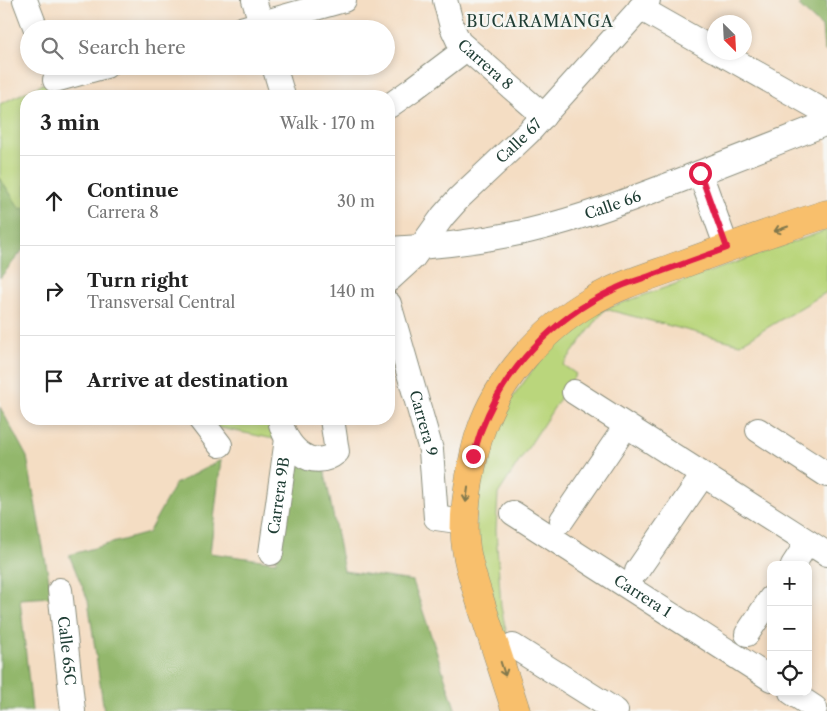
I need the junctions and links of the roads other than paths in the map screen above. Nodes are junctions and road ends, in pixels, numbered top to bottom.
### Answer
1 (25, 0) edge
2 (254, 0) edge
3 (344, 0) edge
4 (445, 0) edge
5 (644, 4) edge
6 (33, 20) edge
7 (255, 20) edge
8 (278, 20) edge
9 (707, 45) edge
10 (466, 49) junction
11 (733, 60) edge
12 (75, 75) edge
13 (277, 75) edge
14 (55, 81) edge
15 (281, 90) edge
16 (395, 102) edge
17 (827, 113) edge
18 (544, 116) junction
19 (827, 123) edge
20 (700, 173) junction
21 (827, 214) edge
22 (395, 248) edge
23 (420, 248) junction
24 (727, 248) junction
25 (395, 275) edge
26 (395, 325) edge
27 (574, 392) dead end
28 (205, 425) edge
29 (333, 425) edge
30 (626, 426) junction
31 (283, 429) edge
32 (758, 430) dead end
33 (220, 445) dead end
34 (703, 475) junction
35 (827, 475) edge
36 (513, 513) dead end
37 (562, 520) dead end
38 (464, 522) junction
39 (817, 548) edge
40 (271, 553) dead end
41 (799, 561) edge
42 (637, 571) dead end
43 (60, 590) dead end
44 (767, 604) edge
45 (748, 634) dead end
46 (513, 646) dead end
47 (767, 676) edge
48 (801, 696) edge
49 (819, 703) edge
50 (73, 711) edge
51 (516, 711) edge
52 (616, 711) edge

1 - 6 street
2 - 7 street
3 - 8 street
4 - 10 street, Carrera 8
5 - 9 street
5 - 18 street, Calle 67
10 - 16 street
10 - 18 street, Carrera 8
11 - 17 street
12 - 14 street
13 - 15 street
18 - 23 street, Calle 67
19 - 20 street, Calle 66
20 - 23 street, Calle 66
20 - 24 street
21 -> 24 main road
22 - 23 street, Calle 66
23 - 25 street, Calle 67
24 -> 38 main road
26 - 38 street, Carrera 9
27 - 30 street
28 - 33 street
29 - 31 street, Carrera 9B
30 - 34 street
30 - 37 street
31 - 40 street, Carrera 9B
32 - 35 street
34 - 39 street
34 - 42 street
36 - 47 street, Carrera 1
38 -> 51 main road
39 - 41 street
43 - 50 street, Calle 65C
44 - 45 street
46 - 52 street
48 - 49 street

